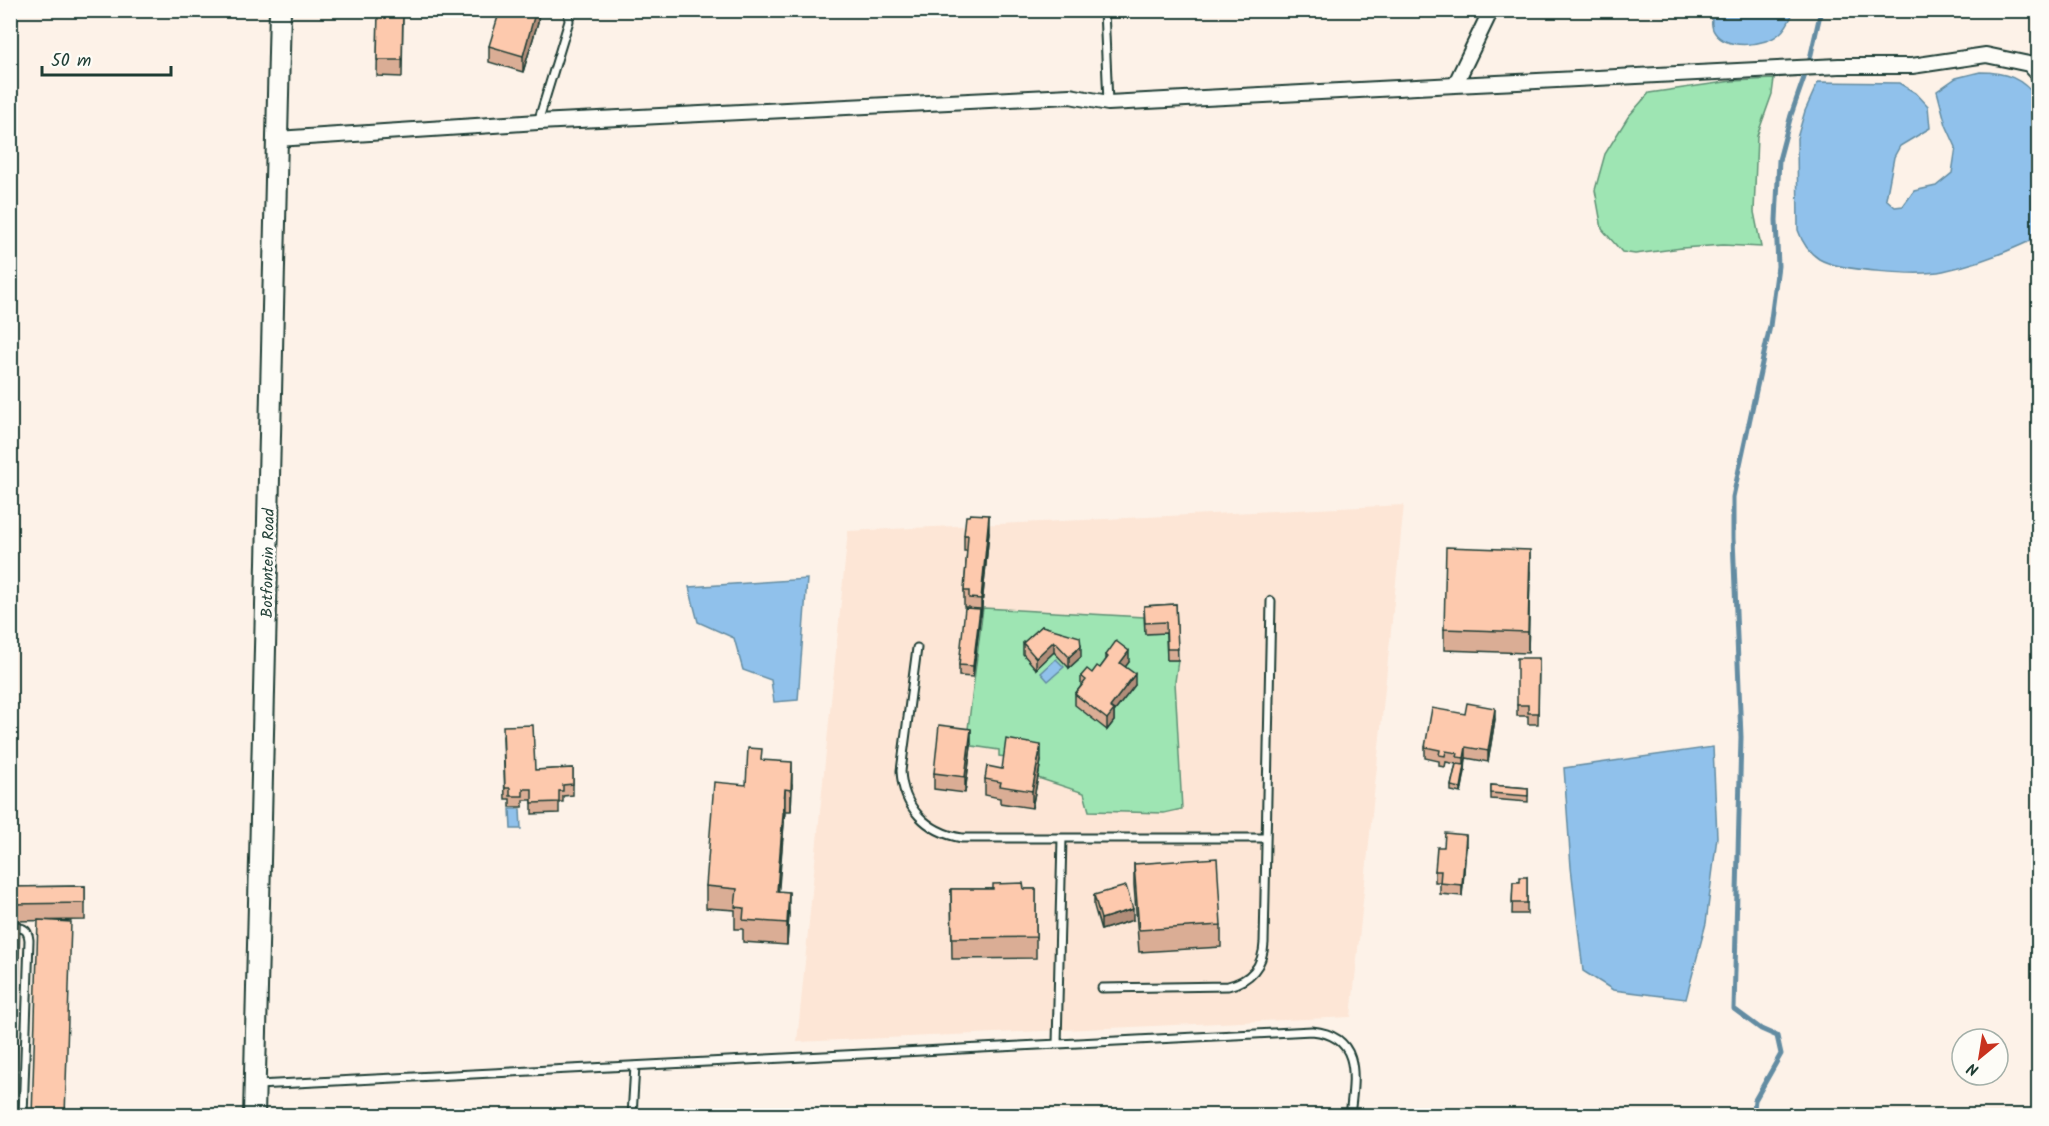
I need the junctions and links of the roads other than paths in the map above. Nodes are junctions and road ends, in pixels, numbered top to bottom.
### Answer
1 (280, 10) edge
2 (568, 10) edge
3 (1104, 10) edge
4 (1491, 10) edge
5 (2038, 74) edge
6 (1455, 85) junction
7 (1108, 103) junction
8 (538, 122) junction
9 (277, 140) junction
10 (1271, 601) dead end
11 (917, 648) dead end
12 (1062, 838) junction
13 (1266, 838) junction
14 (10, 928) edge
15 (1102, 988) dead end
16 (1058, 1044) junction
17 (635, 1066) junction
18 (255, 1085) junction
19 (23, 1116) edge
20 (254, 1116) edge
21 (632, 1116) edge
22 (1350, 1116) edge

1 - 9 main road, Botfontein Road
2 - 8 lane
3 - 7 lane
4 - 6 street
5 - 6 street
6 - 7 street
7 - 8 street
8 - 9 street
9 - 18 main road, Botfontein Road
10 - 13 lane
11 - 12 lane
12 - 13 lane
12 - 16 lane
13 - 15 lane
14 - 19 lane
16 - 17 lane
16 - 22 lane
17 - 18 lane
17 - 21 lane
18 - 20 main road, Botfontein Road

